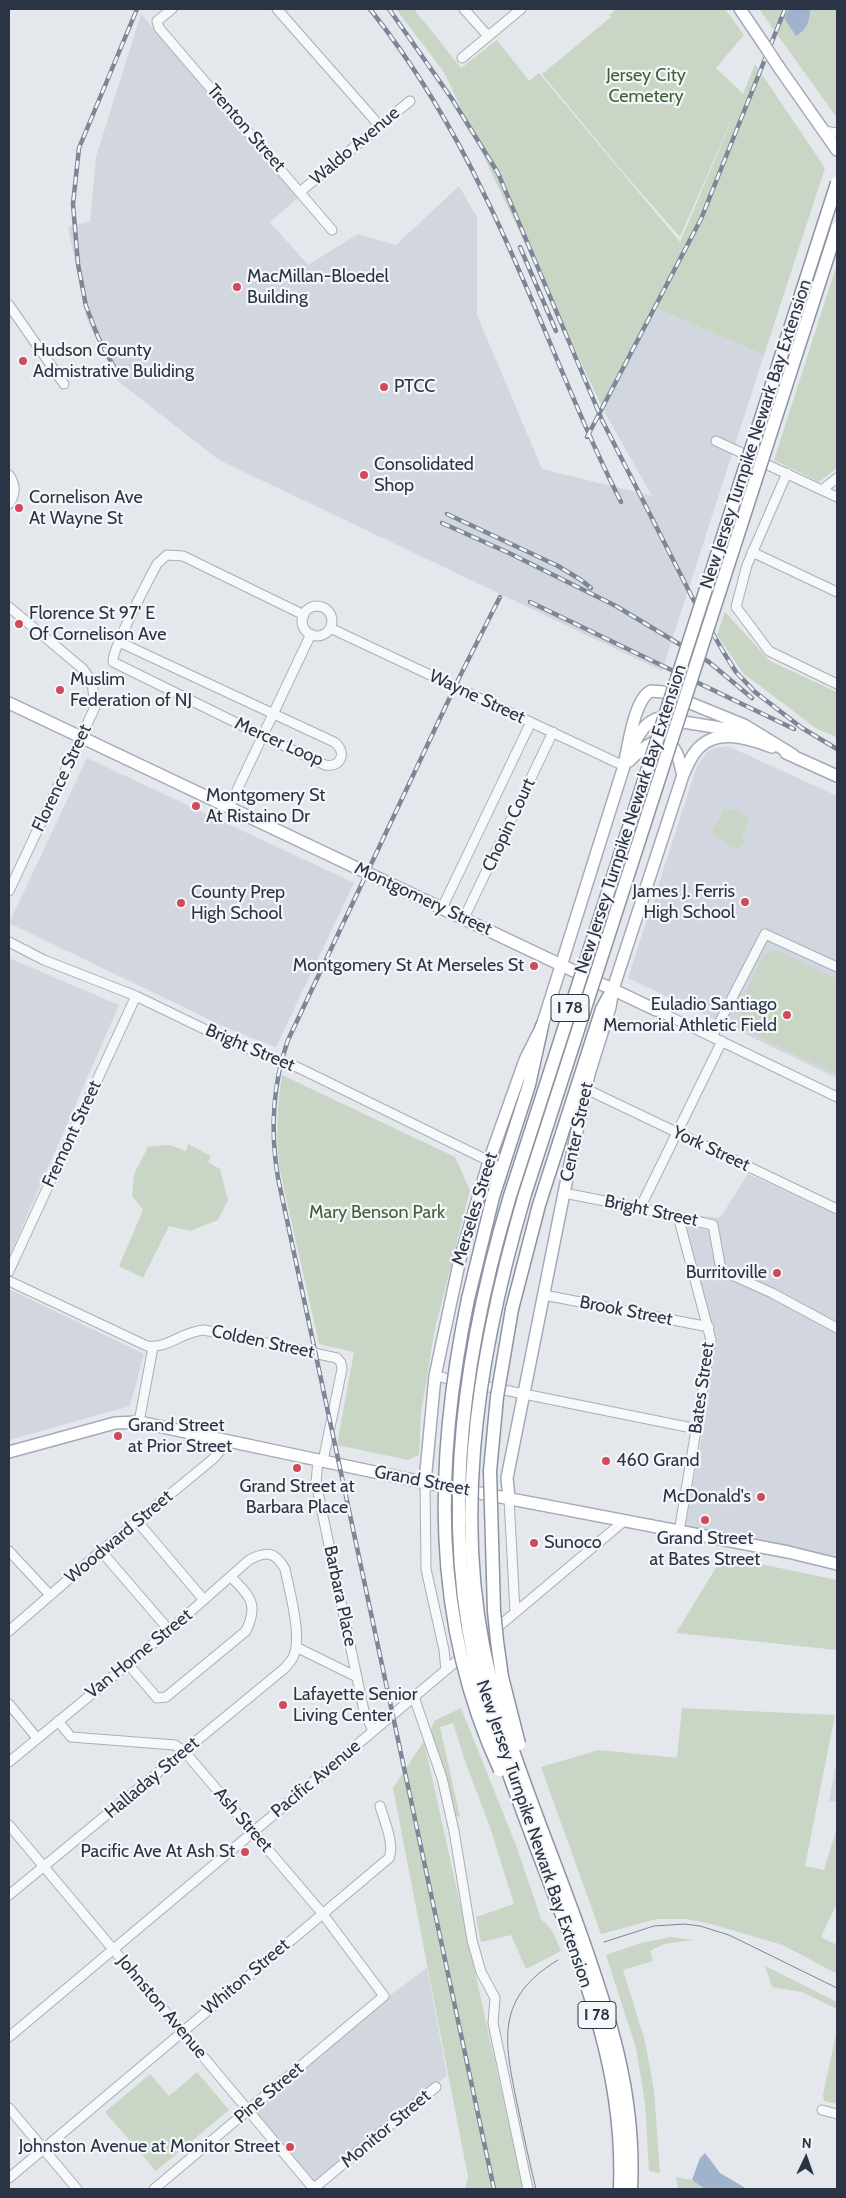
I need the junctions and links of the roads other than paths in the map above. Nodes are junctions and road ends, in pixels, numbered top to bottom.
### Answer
1 (172, 9) edge
2 (278, 9) edge
3 (464, 9) edge
4 (521, 9) edge
5 (740, 9) edge
6 (488, 36) junction
7 (462, 58) dead end
8 (410, 101) dead end
9 (379, 125) junction
10 (824, 131) junction
11 (837, 132) edge
12 (837, 150) edge
13 (837, 183) edge
14 (301, 191) junction
15 (837, 228) edge
16 (332, 230) dead end
17 (9, 305) edge
18 (64, 384) dead end
19 (716, 441) dead end
20 (787, 474) junction
21 (9, 475) edge
22 (837, 478) edge
23 (822, 490) junction
24 (837, 497) edge
25 (9, 504) edge
26 (752, 552) junction
27 (837, 592) edge
28 (9, 607) edge
29 (304, 615) junction
30 (330, 628) junction
31 (311, 634) junction
32 (119, 642) junction
33 (837, 684) edge
34 (9, 703) edge
35 (273, 714) junction
36 (531, 722) junction
37 (553, 732) junction
38 (263, 736) junction
39 (81, 738) junction
40 (777, 744) junction
41 (794, 755) junction
42 (624, 766) junction
43 (683, 775) junction
44 (837, 776) edge
45 (229, 807) junction
46 (9, 891) edge
47 (442, 908) junction
48 (464, 918) junction
49 (9, 942) edge
50 (561, 964) junction
51 (837, 967) edge
52 (613, 988) junction
53 (136, 996) junction
54 (656, 1010) joint
55 (542, 1026) junction
56 (712, 1037) junction
57 (722, 1041) junction
58 (586, 1089) junction
59 (837, 1097) edge
60 (677, 1133) junction
61 (489, 1161) junction
62 (498, 1182) junction
63 (564, 1193) junction
64 (640, 1208) junction
65 (837, 1209) edge
66 (678, 1216) junction
67 (9, 1271) edge
68 (9, 1281) edge
69 (544, 1295) junction
70 (709, 1327) junction
71 (837, 1328) edge
72 (153, 1346) junction
73 (434, 1376) junction
74 (523, 1394) junction
75 (139, 1422) junction
76 (697, 1429) junction
77 (225, 1440) junction
78 (9, 1452) edge
79 (320, 1460) junction
80 (425, 1482) junction
81 (509, 1498) junction
82 (624, 1520) junction
83 (137, 1521) junction
84 (679, 1532) junction
85 (101, 1550) junction
86 (9, 1551) edge
87 (837, 1564) edge
88 (231, 1576) junction
89 (50, 1595) junction
90 (204, 1600) junction
91 (515, 1612) junction
92 (169, 1630) junction
93 (9, 1631) edge
94 (296, 1647) junction
95 (128, 1664) junction
96 (446, 1670) junction
97 (357, 1677) junction
98 (414, 1697) junction
99 (9, 1704) edge
100 (58, 1720) junction
101 (374, 1731) junction
102 (37, 1738) junction
103 (184, 1751) junction
104 (9, 1762) edge
105 (380, 1806) dead end
106 (9, 1825) edge
107 (254, 1832) junction
108 (537, 1849) junction
109 (43, 1866) junction
110 (558, 1871) junction
111 (9, 1895) edge
112 (322, 1913) junction
113 (113, 1949) junction
114 (384, 1996) joint
115 (182, 2031) junction
116 (9, 2037) edge
117 (436, 2087) dead end
118 (9, 2108) edge
119 (248, 2110) junction
120 (822, 2110) dead end
121 (837, 2114) edge
122 (43, 2149) junction
123 (9, 2178) edge
124 (77, 2189) edge
125 (154, 2189) edge
126 (314, 2189) edge
127 (528, 2189) edge
128 (620, 2189) edge
129 (631, 2189) edge

1 - 14 street, Trenton Street
2 - 9 street
3 - 6 street
4 - 6 street
5 - 10 main road, bridge
6 - 7 street
8 - 9 street, Waldo Avenue
9 - 14 street, Waldo Avenue
10 - 11 street
10 - 12 main road
13 - 108 highway, New Jersey Turnpike Newark Bay Extension / I 78, bridge
14 - 16 street, Trenton Street
15 - 110 highway, New Jersey Turnpike Newark Bay Extension / I 78, bridge
17 - 18 street
19 - 20 street
20 - 23 street
20 - 26 street
21 - 25 street
22 - 23 street
23 - 24 street
26 - 27 street
26 - 33 street
28 - 39 street, Florence Street
29 - 30 street
29 - 31 street
29 - 32 street, Mercer Loop
30 - 31 street
30 - 36 street, Wayne Street
31 - 35 street
32 - 35 street, Mercer Loop
32 - 38 street, Mercer Loop
34 - 39 main road, Montgomery Street
35 - 38 street
35 - 38 street, Mercer Loop
36 - 37 street, Wayne Street
36 - 47 street, Chopin Court
37 - 42 street, Wayne Street
37 - 48 street, Chopin Court
38 - 45 street
39 - 45 main road, Montgomery Street
39 - 46 street, Florence Street
40 - 41 main road
40 - 42 main road
40 - 42 main road
41 - 43 main road, Center Street
41 - 44 main road
42 - 43 main road
42 - 50 main road, Merseles Street
43 - 52 main road, Center Street
45 - 47 main road, Montgomery Street
47 - 48 main road, Montgomery Street
48 - 50 main road, Montgomery Street
49 - 53 street, Bright Street
50 - 52 main road, Montgomery Street
50 - 55 main road, Merseles Street
51 - 56 street
52 - 54 main road, Montgomery Street
52 - 58 main road, Center Street
52 - 110 highway, bridge
53 - 61 street, Bright Street
53 - 67 street, Fremont Street
54 - 56 street, Montgomery Street
55 - 61 main road, Merseles Street
55 - 62 highway
56 - 57 street, Montgomery Street
57 - 59 street, Montgomery Street
57 - 60 street
58 - 60 street, York Street
58 - 63 main road, Center Street
60 - 64 street
60 - 65 street, York Street
61 - 62 highway
61 - 73 main road, Merseles Street
62 - 108 highway, bridge
63 - 64 street, Bright Street
63 - 69 main road, Center Street
64 - 66 street, Bright Street
66 - 70 street, Bates Street
66 - 71 street, Bright Street
68 - 72 street
69 - 70 street, Brook Street
69 - 74 main road, Center Street
70 - 76 street, Bates Street
72 - 75 street
72 - 79 street, Colden Street
73 - 74 street
73 - 80 main road, Merseles Street
74 - 76 street
74 - 81 main road, Center Street
75 - 77 main road, Grand Street
75 - 78 main road, Grand Street
76 - 84 street, Bates Street
77 - 79 main road, Grand Street
77 - 83 street, Woodward Street
79 - 80 main road, Grand Street
79 - 97 street, Barbara Place
80 - 81 main road, Grand Street
80 - 96 street, Merseles Street
81 - 82 main road, Grand Street
81 - 91 street
82 - 84 main road, Grand Street
82 - 91 street, Pacific Avenue
83 - 85 street, Woodward Street
83 - 90 street
84 - 87 main road, Grand Street
85 - 89 street, Woodward Street
85 - 92 street
86 - 89 street
88 - 90 street, Van Horne Street
88 - 94 street, Van Horne Street
88 - 95 street
89 - 93 street, Woodward Street
90 - 92 street, Van Horne Street
91 - 96 street, Pacific Avenue
92 - 95 street, Van Horne Street
94 - 97 street
94 - 103 street, Halladay Street
95 - 100 street, Van Horne Street
96 - 98 street, Pacific Avenue
97 - 101 street, Barbara Place
98 - 101 street, Pacific Avenue
98 - 127 street
99 - 102 street
100 - 102 street, Van Horne Street
100 - 103 street
101 - 107 street, Pacific Avenue
102 - 104 street, Van Horne Street
103 - 107 street, Ash Street
103 - 109 street, Halladay Street
105 - 112 street, Whiton Street
106 - 109 street, Johnston Avenue
107 - 112 street, Ash Street
107 - 113 street, Pacific Avenue
108 - 128 highway, New Jersey Turnpike Newark Bay Extension / I 78, bridge
109 - 111 street, Halladay Street
109 - 113 street, Johnston Avenue
110 - 129 highway, New Jersey Turnpike Newark Bay Extension / I 78, bridge
112 - 114 street, Ash Street
112 - 115 street, Whiton Street
113 - 115 street, Johnston Avenue
113 - 116 street, Pacific Avenue
114 - 119 street, Pine Street
115 - 119 street, Johnston Avenue
115 - 122 street, Whiton Street
117 - 126 street, Monitor Street
118 - 122 street
119 - 125 street, Pine Street
119 - 126 street, Johnston Avenue
120 - 121 street
122 - 123 street, Whiton Street
122 - 124 street

